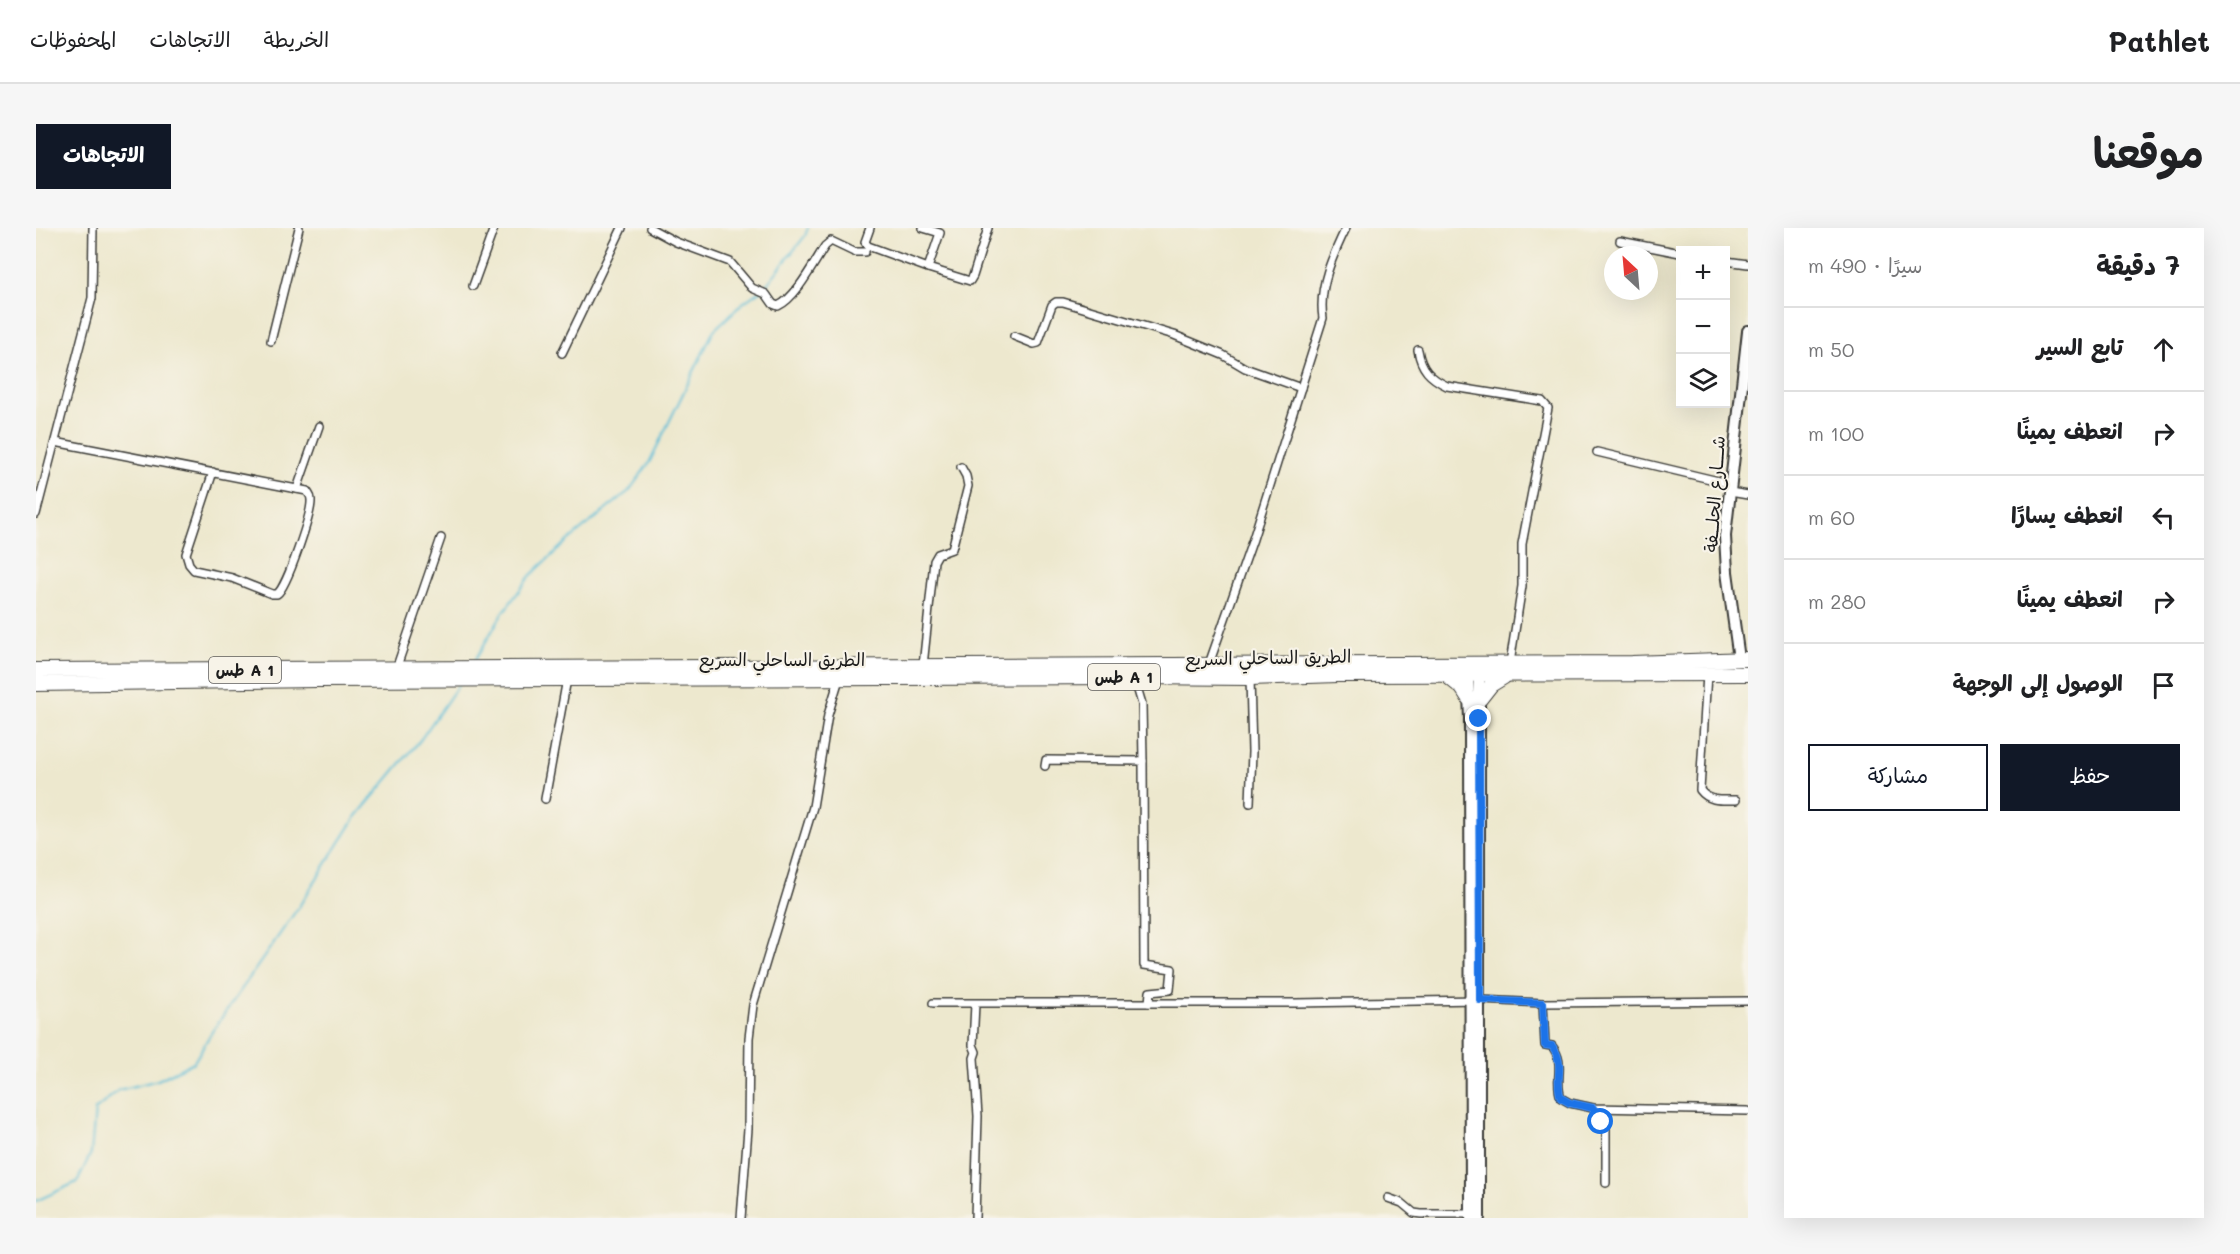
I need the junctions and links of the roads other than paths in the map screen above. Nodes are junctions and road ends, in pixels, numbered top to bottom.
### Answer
1 (93, 228) edge
2 (299, 228) edge
3 (494, 228) edge
4 (622, 228) edge
5 (650, 228) edge
6 (870, 228) edge
7 (923, 228) edge
8 (988, 228) edge
9 (1346, 228) edge
10 (1620, 241) dead end
11 (865, 252) dead end
12 (1676, 252) edge
13 (1730, 262) edge
14 (1748, 264) edge
15 (928, 268) junction
16 (473, 286) dead end
17 (1748, 331) edge
18 (1014, 336) dead end
19 (271, 341) dead end
20 (1418, 350) dead end
21 (562, 353) dead end
22 (1746, 362) edge
23 (1301, 388) junction
24 (319, 426) dead end
25 (55, 442) junction
26 (1597, 452) dead end
27 (961, 467) dead end
28 (213, 472) junction
29 (1731, 488) junction
30 (297, 489) junction
31 (1748, 495) edge
32 (36, 514) edge
33 (441, 538) dead end
34 (1743, 659) edge
35 (1209, 664) junction
36 (923, 666) junction
37 (396, 669) junction
38 (1473, 669) junction
39 (1508, 669) junction
40 (36, 670) edge
41 (454, 674) junction
42 (500, 674) junction
43 (1707, 674) junction
44 (1748, 674) edge
45 (1447, 676) junction
46 (1134, 677) junction
47 (1250, 678) junction
48 (567, 679) junction
49 (839, 679) junction
50 (36, 684) edge
51 (1474, 699) junction
52 (1143, 761) junction
53 (1045, 766) dead end
54 (544, 799) dead end
55 (1736, 800) dead end
56 (1250, 803) dead end
57 (1475, 1000) junction
58 (1748, 1001) edge
59 (933, 1003) dead end
60 (1149, 1003) junction
61 (1543, 1003) junction
62 (975, 1004) junction
63 (1593, 1108) junction
64 (1748, 1111) edge
65 (1606, 1183) dead end
66 (1388, 1198) dead end
67 (1475, 1216) edge
68 (741, 1218) edge
69 (975, 1218) edge

1 - 25 street
2 - 19 street
3 - 16 street
4 - 21 street
5 - 11 street
6 - 15 street
7 - 15 street
8 - 15 street
9 - 23 street
10 - 12 street
13 - 14 street
17 - 22 street, شــــارع الحلـــفة
18 - 23 street
20 - 39 street
22 - 29 street, شــــارع الحلـــفة
23 - 35 street
24 - 30 street
25 - 28 street
25 - 32 street
26 - 29 street
27 - 36 street
28 - 30 street
28 - 30 street
29 - 31 street
29 - 34 street, شــــارع الحلـــفة
33 - 37 street
34 - 39 highway, الطريق الساحلي السريع / طس A 1
35 - 36 highway, الطريق الساحلي السريع / طس A 1
35 - 38 highway, الطريق الساحلي السريع / طس A 1
36 - 42 highway, الطريق الساحلي السريع / طس A 1
37 - 40 highway, طس A 1
37 - 41 highway, طس A 1
38 - 39 highway, الطريق الساحلي السريع / طس A 1
38 - 45 highway, الطريق الساحلي السريع / طس A 1
38 - 51 street
39 - 43 highway, الطريق الساحلي السريع / طس A 1
39 - 51 highway
41 - 42 highway
41 - 50 highway, طس A 1
42 - 48 highway, الطريق الساحلي السريع / طس A 1
43 - 44 highway, الطريق الساحلي السريع / طس A 1
43 - 55 street
45 - 47 highway, الطريق الساحلي السريع / طس A 1
45 - 51 highway
46 - 47 highway, الطريق الساحلي السريع / طس A 1
46 - 49 highway, الطريق الساحلي السريع / طس A 1
46 - 52 street
47 - 56 street
48 - 49 highway, الطريق الساحلي السريع / طس A 1
48 - 54 street
49 - 68 street
51 - 57 street
52 - 53 street
52 - 60 street
57 - 60 street
57 - 61 street
57 - 67 street
58 - 61 street
59 - 62 street
60 - 62 street
61 - 63 street
62 - 69 street
63 - 64 street
63 - 65 street
66 - 67 street

